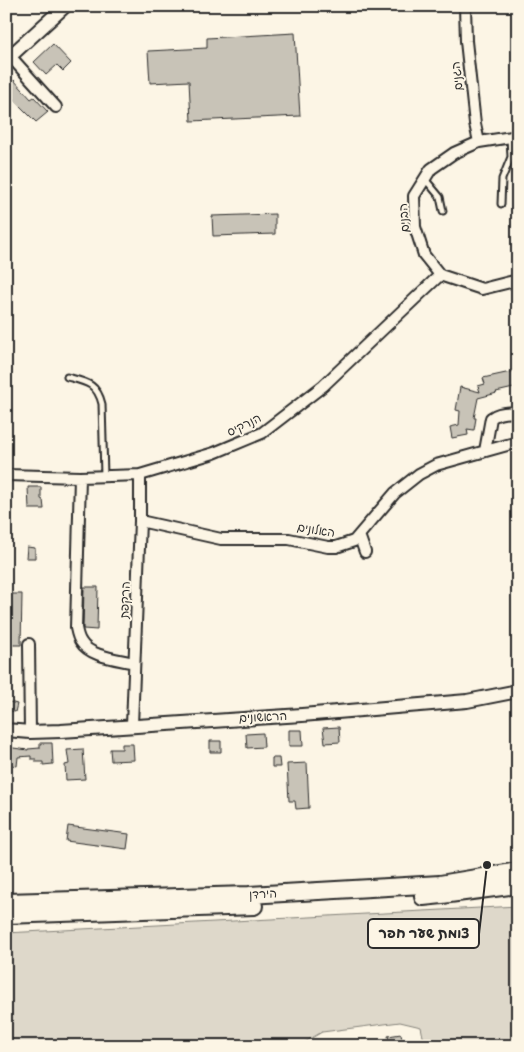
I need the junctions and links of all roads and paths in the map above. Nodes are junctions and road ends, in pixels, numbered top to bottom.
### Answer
1 (65, 6) edge
2 (465, 6) edge
3 (8, 58) edge
4 (56, 107) dead end
5 (514, 137) edge
6 (479, 142) junction
7 (425, 179) junction
8 (501, 204) dead end
9 (444, 211) dead end
10 (440, 275) junction
11 (518, 280) edge
12 (67, 377) dead end
13 (518, 415) edge
14 (518, 442) edge
15 (485, 451) junction
16 (6, 475) edge
17 (140, 475) junction
18 (104, 476) junction
19 (80, 477) junction
20 (140, 521) junction
21 (359, 535) junction
22 (365, 552) dead end
23 (28, 644) dead end
24 (134, 663) junction
25 (518, 691) edge
26 (132, 725) junction
27 (6, 730) edge
28 (30, 732) junction
29 (518, 871) edge
30 (518, 885) edge
31 (6, 902) edge
32 (6, 915) edge

1 - 3 street
2 - 6 street, הגנים
3 - 4 street
5 - 6 street, הבנים
5 - 8 lane
6 - 7 street, הבנים
7 - 9 lane
7 - 10 street, הבנים
10 - 11 street
10 - 17 street, הנרקיס
12 - 18 lane
13 - 15 street
14 - 15 street, האלונים
15 - 21 street, האלונים
16 - 19 street, הנרקיס
17 - 18 street, הנרקיס
17 - 20 street, הרקפת
18 - 19 street, הנרקיס
19 - 24 street
20 - 21 street, האלונים
20 - 24 street, הרקפת
21 - 22 street
23 - 28 street
24 - 26 street, הרקפת
25 - 26 street, הראשונים
26 - 28 street, הראשונים
27 - 28 street, הראשונים
29 - 31 highway, הירדן
30 - 32 highway, הירדן

